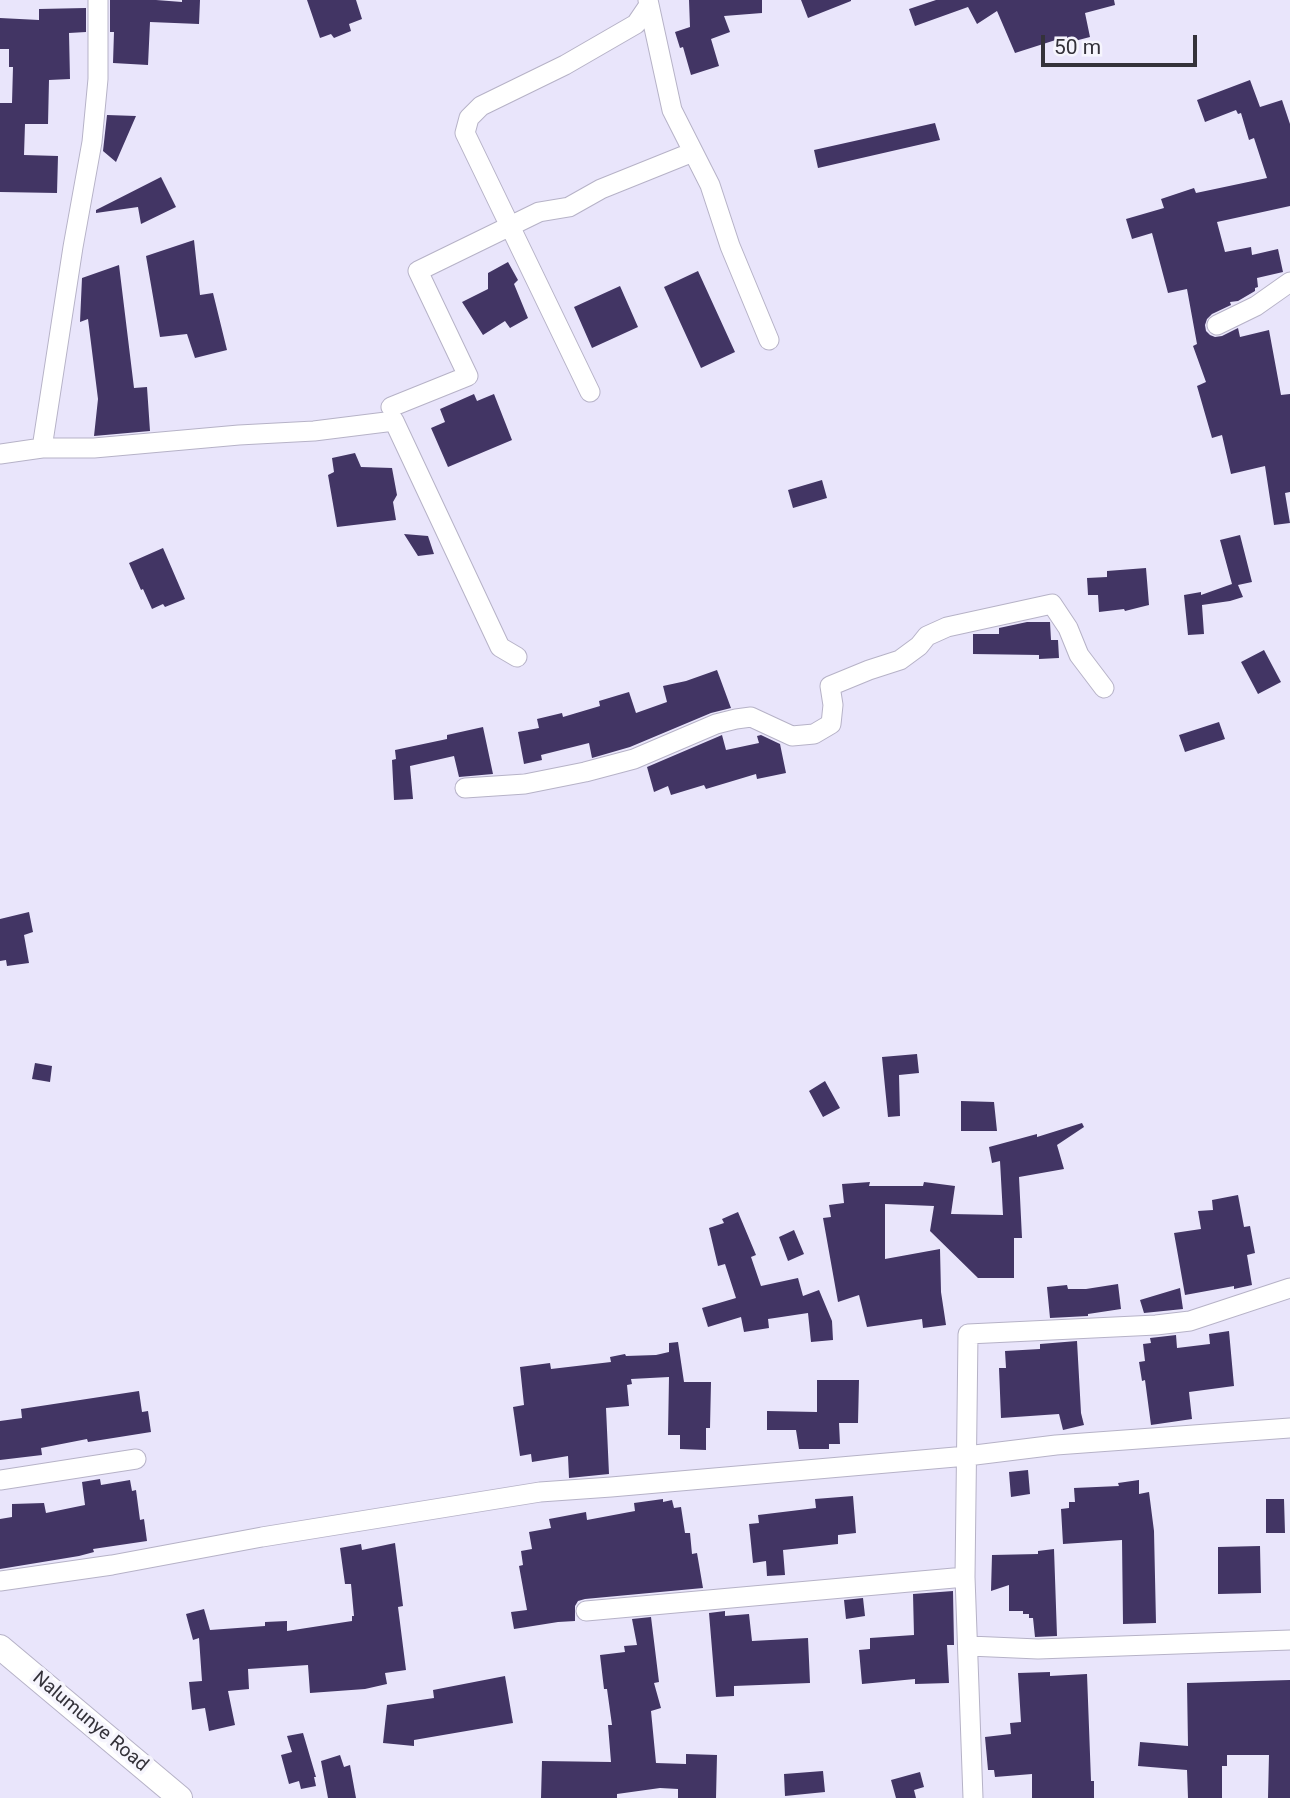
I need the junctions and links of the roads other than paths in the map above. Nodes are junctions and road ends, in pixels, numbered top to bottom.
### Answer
1 (98, 0) edge
2 (649, 2) edge
3 (693, 152) junction
4 (509, 226) junction
5 (1290, 282) edge
6 (1217, 326) dead end
7 (769, 340) dead end
8 (590, 393) dead end
9 (391, 407) dead end
10 (42, 448) junction
11 (0, 454) edge
12 (517, 657) dead end
13 (1104, 688) dead end
14 (465, 788) dead end
15 (1290, 1288) edge
16 (1290, 1428) edge
17 (967, 1456) junction
18 (136, 1459) dead end
19 (0, 1480) edge
20 (965, 1577) junction
21 (0, 1581) edge
22 (586, 1611) dead end
23 (1290, 1640) edge
24 (969, 1646) junction
25 (0, 1647) edge
26 (180, 1798) edge
27 (972, 1798) edge

1 - 10 street
2 - 3 street
2 - 4 street
3 - 4 street
3 - 7 street
4 - 8 street
4 - 9 street
5 - 6 street
10 - 11 street
10 - 12 street
13 - 14 street
15 - 17 street
16 - 17 street
17 - 20 street
17 - 21 street
18 - 19 street
20 - 22 street
20 - 24 street
23 - 24 street
24 - 27 street
25 - 26 street, Nalumunye Road

